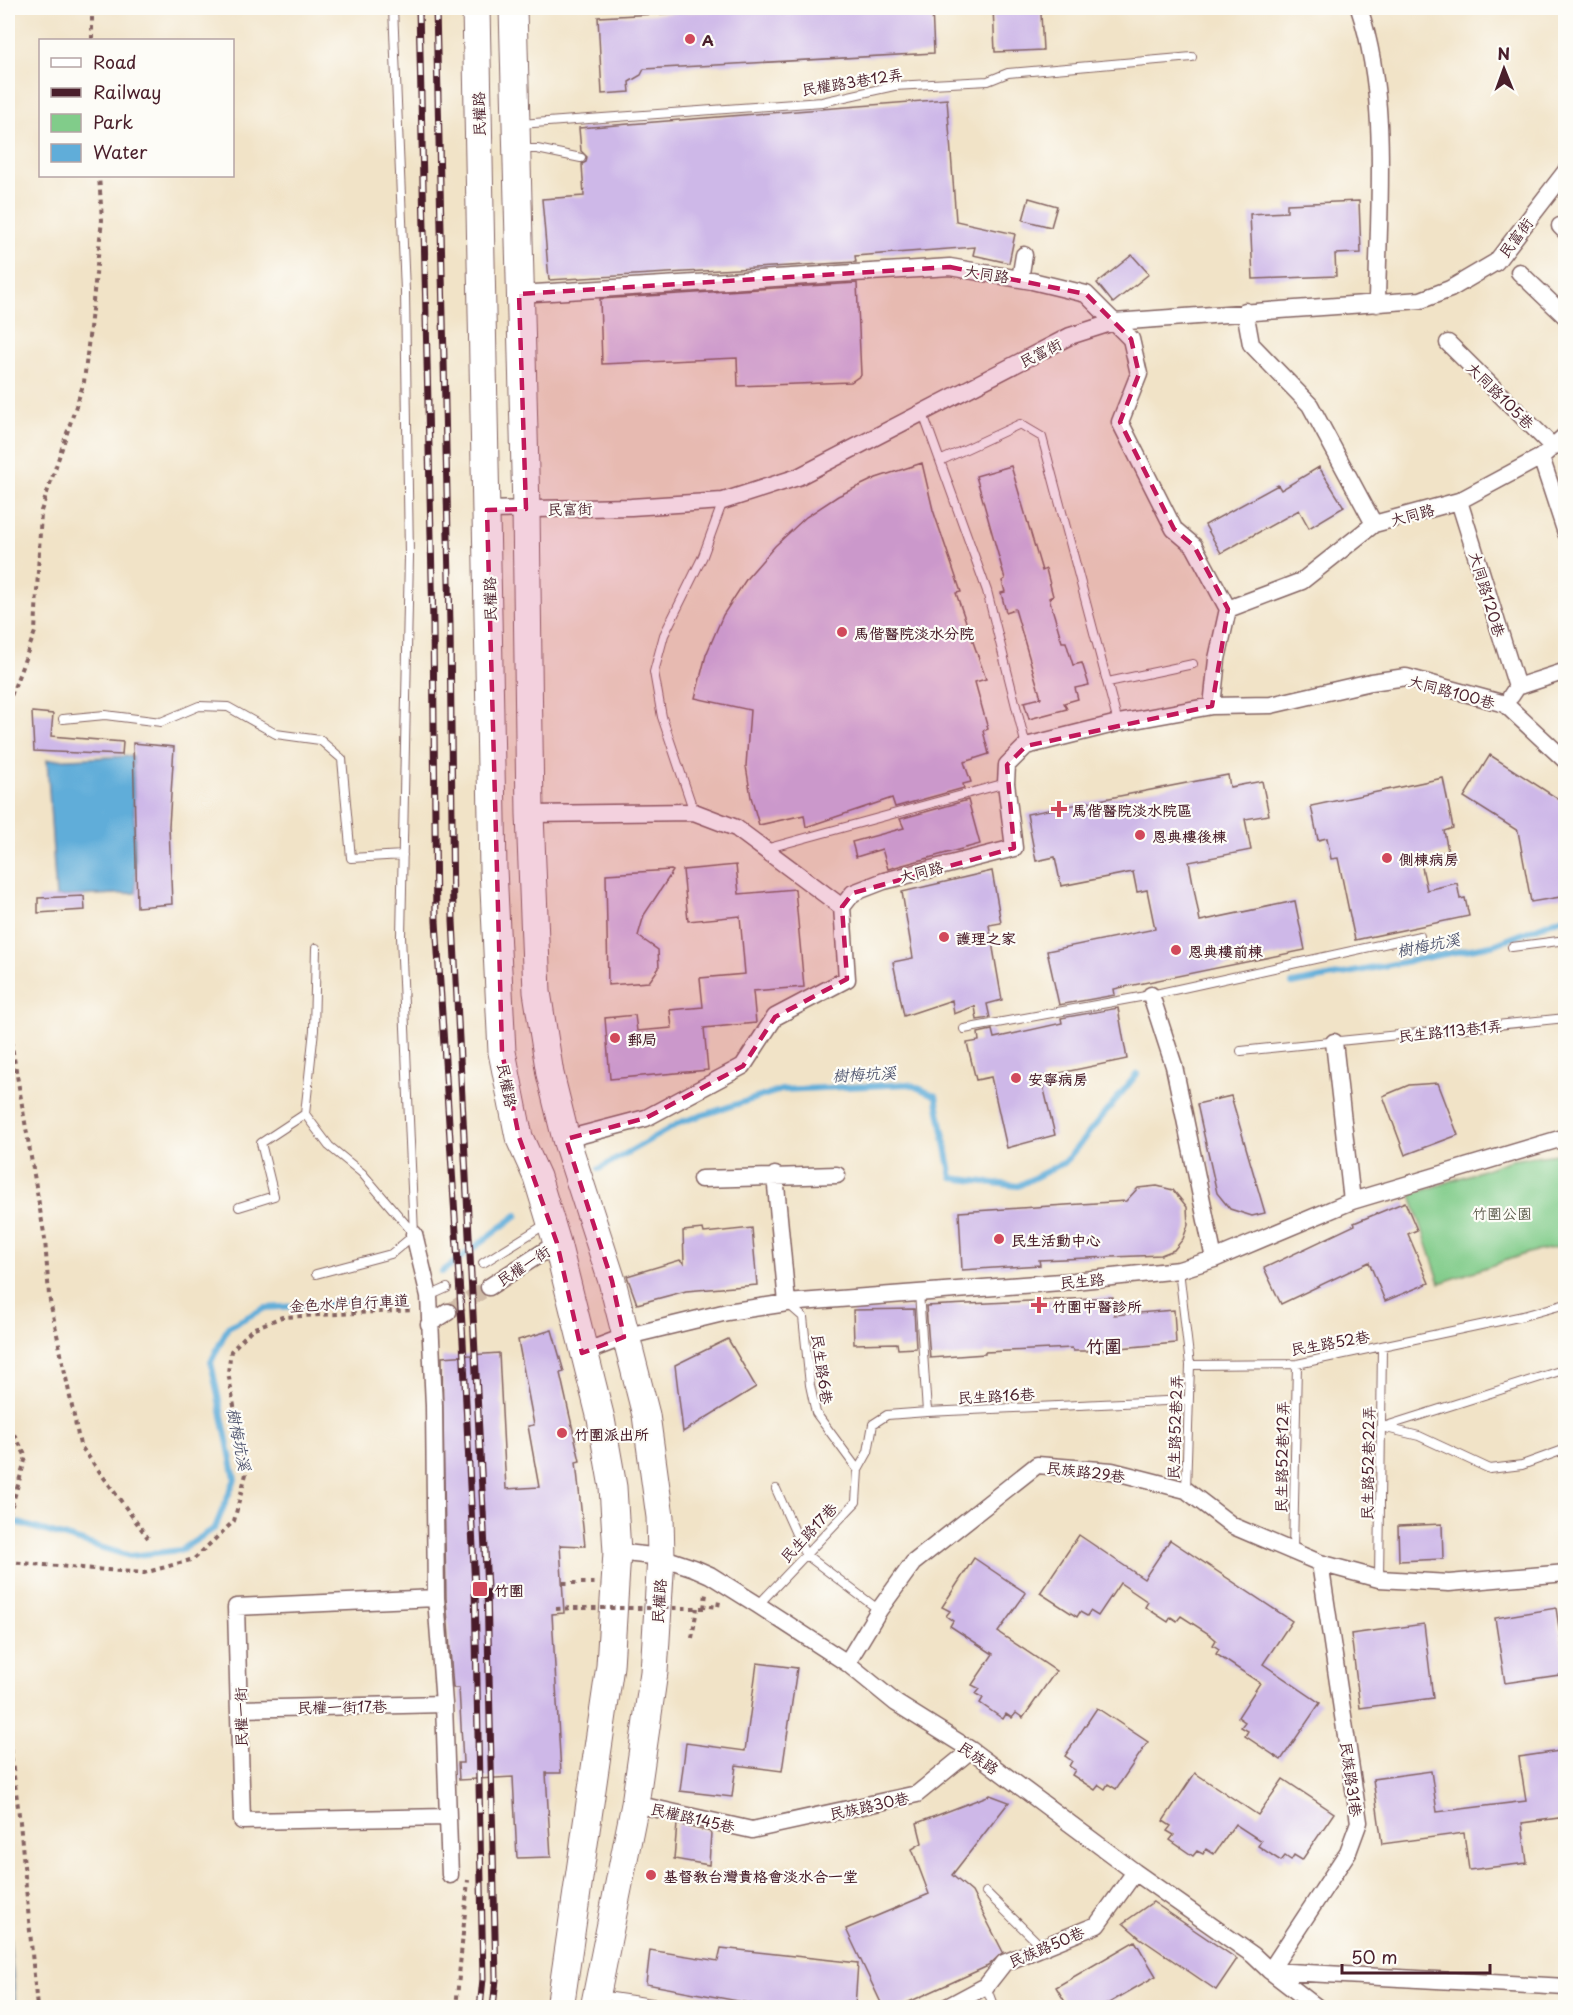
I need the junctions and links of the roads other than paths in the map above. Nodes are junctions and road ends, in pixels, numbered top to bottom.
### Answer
1 (393, 8) edge
2 (476, 8) edge
3 (513, 8) edge
4 (1359, 8) edge
5 (1192, 57) dead end
6 (515, 137) junction
7 (581, 158) dead end
8 (1566, 171) edge
9 (1024, 255) dead end
10 (1519, 272) dead end
11 (1020, 279) junction
12 (519, 294) junction
13 (1377, 304) junction
14 (1245, 311) junction
15 (1566, 317) edge
16 (1114, 321) junction
17 (1448, 343) dead end
18 (922, 411) junction
19 (1553, 446) edge
20 (942, 460) junction
21 (723, 501) junction
22 (1459, 501) junction
23 (526, 509) junction
24 (487, 510) junction
25 (1374, 524) junction
26 (1566, 533) edge
27 (1228, 609) junction
28 (1193, 664) dead end
29 (1566, 671) edge
30 (1108, 682) junction
31 (1517, 687) junction
32 (1505, 704) junction
33 (1212, 706) junction
34 (63, 719) dead end
35 (1118, 723) junction
36 (1026, 746) junction
37 (1566, 761) edge
38 (1006, 783) junction
39 (694, 812) junction
40 (530, 814) junction
41 (765, 849) junction
42 (403, 855) junction
43 (842, 907) junction
44 (1420, 936) dead end
45 (1566, 940) edge
46 (1512, 947) dead end
47 (316, 948) dead end
48 (1151, 995) junction
49 (1566, 1018) edge
50 (964, 1029) dead end
51 (1334, 1042) junction
52 (1241, 1051) dead end
53 (305, 1114) junction
54 (1566, 1137) edge
55 (566, 1139) junction
56 (775, 1175) junction
57 (837, 1175) dead end
58 (700, 1179) dead end
59 (1352, 1201) junction
60 (239, 1206) dead end
61 (548, 1215) junction
62 (414, 1234) junction
63 (1214, 1259) junction
64 (483, 1263) dead end
65 (1179, 1270) junction
66 (316, 1274) dead end
67 (489, 1287) tunnel mouth
68 (447, 1288) dead end
69 (919, 1292) junction
70 (787, 1303) junction
71 (1566, 1304) edge
72 (429, 1310) junction
73 (448, 1312) tunnel mouth
74 (624, 1337) junction
75 (1382, 1347) junction
76 (582, 1353) junction
77 (1297, 1364) junction
78 (1190, 1365) junction
79 (1566, 1369) edge
80 (1187, 1400) junction
81 (927, 1412) junction
82 (1382, 1427) junction
83 (1566, 1449) edge
84 (858, 1470) junction
85 (776, 1489) dead end
86 (1186, 1490) junction
87 (1293, 1551) junction
88 (617, 1552) junction
89 (805, 1554) junction
90 (661, 1557) junction
91 (1320, 1563) junction
92 (1566, 1573) edge
93 (1378, 1579) junction
94 (436, 1598) junction
95 (758, 1605) junction
96 (879, 1610) junction
97 (847, 1663) junction
98 (444, 1704) junction
99 (240, 1709) junction
100 (971, 1750) junction
101 (635, 1804) junction
102 (448, 1817) junction
103 (752, 1830) joint
104 (1136, 1872) junction
105 (450, 1875) dead end
106 (986, 1892) dead end
107 (1041, 1946) junction
108 (1269, 1971) junction
109 (986, 1986) junction
110 (1566, 1987) edge
111 (596, 2001) edge
112 (560, 2007) edge
113 (685, 2007) edge
114 (945, 2007) edge
115 (994, 2007) edge
116 (1318, 2007) edge

1 - 42 lane
2 - 24 main road, 民權路
3 - 6 main road
4 - 13 street
5 - 6 lane, 民權路3巷12弄
6 - 7 lane
6 - 12 main road
8 - 13 street, 民富街
9 - 11 street
10 - 15 street
11 - 12 street, 大同路
11 - 16 street, 大同路
12 - 23 main road
13 - 14 street, 民富街
14 - 16 street, 民富街
14 - 25 street
16 - 18 street, 民富街
16 - 27 street, 大同路
17 - 19 street, 大同路105巷
18 - 20 lane
18 - 21 street, 民富街
19 - 22 street, 大同路
19 - 26 street
20 - 30 lane
20 - 36 lane
21 - 23 street, 民富街
21 - 39 lane
22 - 25 street, 大同路
22 - 31 street, 大同路120巷
23 - 24 street, 民富街
23 - 40 main road
24 - 61 main road, 民權路
25 - 27 street, 大同路
27 - 33 street
28 - 30 lane
29 - 31 street
30 - 35 lane
31 - 32 street
32 - 33 street, 大同路100巷
32 - 37 street, 大同路100巷
33 - 35 street
34 - 42 lane
35 - 36 street
36 - 38 street, 大同路
38 - 41 lane
38 - 43 street, 大同路
39 - 40 street
39 - 41 street
40 - 55 main road
41 - 43 street
42 - 62 lane
43 - 55 street
44 - 48 lane
45 - 46 lane
47 - 53 lane
48 - 50 lane
48 - 63 street
49 - 51 lane, 民生路113巷1弄
51 - 52 lane, 民生路113巷1弄
51 - 59 street
53 - 60 lane
53 - 62 lane
54 - 59 street, 民生路
55 - 74 main road, 民權路
56 - 57 street
56 - 58 street
56 - 70 street
59 - 63 street, 民生路
61 - 64 lane
61 - 67 street, 民權一街
61 - 76 main road, 民權路
62 - 66 lane
62 - 72 street
63 - 65 street, 民生路
65 - 69 street, 民生路
65 - 78 lane
68 - 72 lane
69 - 70 street, 民生路
69 - 81 lane
70 - 74 street, 民生路
70 - 84 lane, 民生路6巷
71 - 75 lane, 民生路52巷
72 - 73 street
72 - 94 street
74 - 76 street, 民生路
74 - 90 main road, 民權路
75 - 77 lane, 民生路52巷
75 - 82 lane, 民生路52巷22弄
76 - 88 main road, 民權路
77 - 78 lane, 民生路52巷
77 - 87 lane, 民生路52巷12弄
78 - 80 lane, 民生路52巷2弄
79 - 82 lane
80 - 81 lane, 民生路16巷
80 - 86 lane, 民生路52巷2弄
81 - 84 lane
82 - 83 lane
82 - 93 lane, 民生路52巷22弄
84 - 89 lane, 民生路17巷
85 - 89 lane
86 - 87 street, 民族路29巷
86 - 96 street, 民族路29巷
87 - 91 street, 民族路29巷
88 - 90 street, 民族路
88 - 112 main road, 民權路
89 - 95 lane, 民生路17巷
89 - 96 lane
90 - 95 street, 民族路
90 - 101 main road, 民權路
91 - 93 street, 民族路29巷
91 - 108 street, 民族路31巷
92 - 93 street, 民族路29巷
94 - 98 street
94 - 99 street, 民權一街
95 - 97 street, 民族路
96 - 97 street, 民族路29巷
97 - 100 street, 民族路
98 - 99 street, 民權一街17巷
98 - 102 street
99 - 102 street, 民權一街
100 - 103 street, 民族路30巷
100 - 104 street, 民族路
101 - 103 street, 民權路145巷
101 - 111 main road, 民權路
102 - 105 street
104 - 107 street, 民族路50巷
104 - 108 street, 民族路
106 - 107 lane
107 - 109 street, 民族路50巷
108 - 110 street
108 - 116 street, 民族路
109 - 114 street, 民族路50巷
109 - 115 lane
111 - 113 lane

